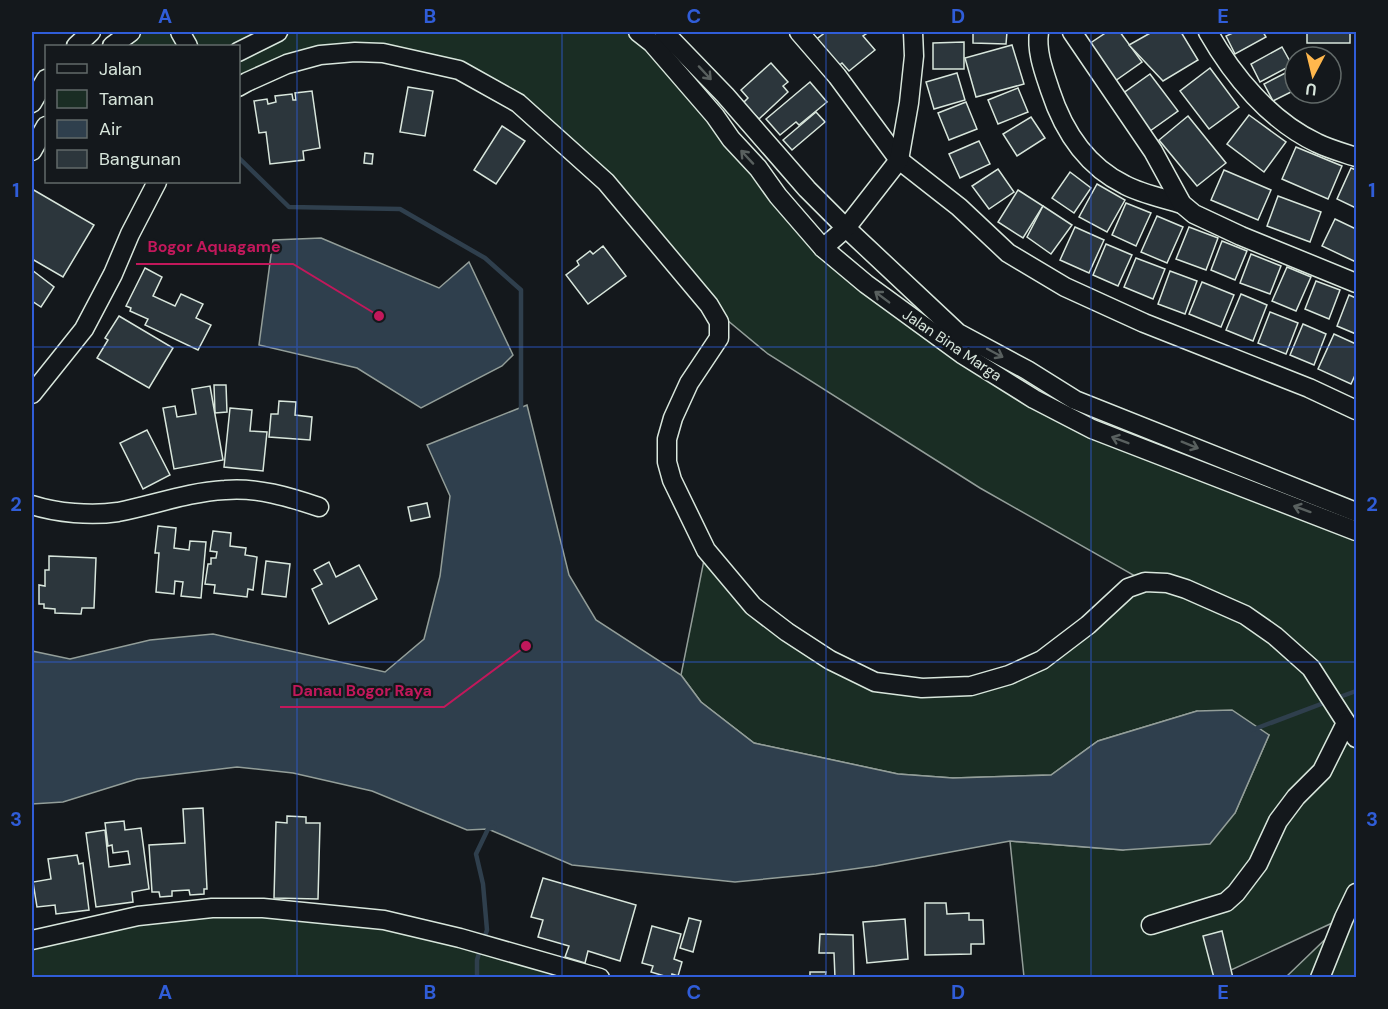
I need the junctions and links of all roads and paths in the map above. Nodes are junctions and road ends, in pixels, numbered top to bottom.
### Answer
1 (91, 32) edge
2 (278, 32) edge
3 (638, 32) edge
4 (664, 32) edge
5 (799, 32) edge
6 (913, 32) edge
7 (1039, 32) edge
8 (1072, 32) edge
9 (1208, 32) edge
10 (77, 45) edge
11 (240, 51) edge
12 (32, 70) edge
13 (45, 78) edge
14 (45, 81) edge
15 (240, 86) edge
16 (32, 103) edge
17 (45, 128) edge
18 (32, 151) edge
19 (1356, 157) edge
20 (899, 160) junction
21 (156, 183) edge
22 (1182, 204) junction
23 (846, 228) junction
24 (823, 248) junction
25 (1356, 283) edge
26 (32, 394) edge
27 (1356, 410) edge
28 (32, 505) edge
29 (319, 507) dead end
30 (1356, 512) edge
31 (1356, 531) edge
32 (1345, 720) junction
33 (1356, 738) edge
34 (1356, 893) edge
35 (1151, 924) dead end
36 (32, 940) edge
37 (600, 978) edge
38 (1320, 978) edge

1 - 10 street
2 - 11 street
24 -> 3 street, Jalan Bina Marga
4 -> 23 street, Jalan Bina Marga
5 - 20 street
6 - 20 street
7 - 22 street
8 - 22 street
9 - 19 street
12 - 13 street
14 - 16 street
15 - 32 street
17 - 18 street
20 - 23 street
20 - 27 street
21 - 26 street
22 - 25 street
23 - 24 street
23 -> 30 street, Jalan Bina Marga
31 -> 24 street, Jalan Bina Marga
28 - 29 street
32 - 33 street
32 - 35 street
34 - 38 street
36 - 37 street

